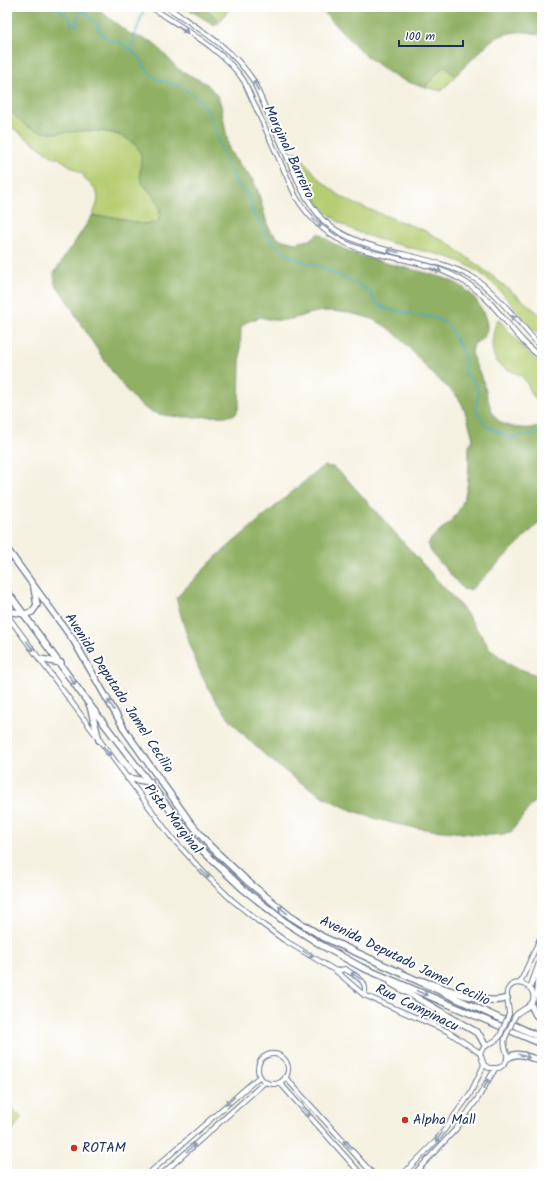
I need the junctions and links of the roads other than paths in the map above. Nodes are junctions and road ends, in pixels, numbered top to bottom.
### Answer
1 (151, 7) edge
2 (166, 7) edge
3 (542, 348) edge
4 (542, 358) edge
5 (7, 549) edge
6 (33, 585) junction
7 (7, 591) edge
8 (7, 611) edge
9 (24, 614) junction
10 (7, 615) edge
11 (40, 659) junction
12 (61, 663) junction
13 (89, 704) junction
14 (99, 740) junction
15 (128, 778) junction
16 (150, 782) junction
17 (542, 934) edge
18 (542, 955) edge
19 (365, 958) junction
20 (361, 967) junction
21 (336, 971) junction
22 (520, 983) junction
23 (530, 988) junction
24 (364, 995) junction
25 (507, 998) junction
26 (531, 1005) junction
27 (542, 1008) edge
28 (542, 1019) edge
29 (542, 1038) edge
30 (542, 1044) edge
31 (485, 1045) junction
32 (480, 1053) junction
33 (508, 1058) junction
34 (542, 1062) edge
35 (484, 1065) junction
36 (495, 1069) junction
37 (260, 1076) junction
38 (286, 1077) junction
39 (265, 1082) junction
40 (280, 1082) junction
41 (148, 1174) edge
42 (162, 1174) edge
43 (361, 1174) edge
44 (374, 1174) edge
45 (403, 1174) edge
46 (414, 1174) edge

1 -> 4 street, Marginal Barreiro
3 -> 2 street, Marginal Barreiro
5 - 6 highway, Avenida Deputado Jamel Cecilio
6 - 9 highway
19 -> 6 highway, Avenida Deputado Jamel Cecilio
7 - 9 highway, Avenida Deputado Jamel Cecilio
8 - 9 highway
9 - 12 highway, Avenida Deputado Jamel Cecilio
10 -> 11 street, Pista Marginal
11 - 12 highway
11 - 14 street, Pista Marginal
12 -> 13 highway, Avenida Deputado Jamel Cecilio
13 - 14 highway
13 - 16 highway, Avenida Deputado Jamel Cecilio
14 -> 15 street, Pista Marginal
15 - 16 highway
15 -> 21 street, Pista Marginal
16 - 20 highway, Avenida Deputado Jamel Cecilio
17 - 22 street
18 - 23 street
18 - 27 highway
19 - 25 highway
19 - 29 highway, Avenida Deputado Jamel Cecilio
20 -> 30 highway, Avenida Deputado Jamel Cecilio
20 - 31 highway
21 - 24 street, Pista Marginal
24 -> 21 street
22 - 23 street
22 - 25 street
23 - 26 street
24 - 32 street, Rua Campinacu
25 - 31 street, bridge
26 - 28 highway
26 - 33 street, bridge
31 - 32 street
32 - 35 street
33 -> 34 highway
33 - 36 street
35 - 36 street
35 -> 45 street
46 -> 36 street
37 - 38 street
37 - 39 street
37 -> 41 street
38 - 40 street
44 -> 38 street
39 - 40 street
42 -> 39 street
40 -> 43 street

